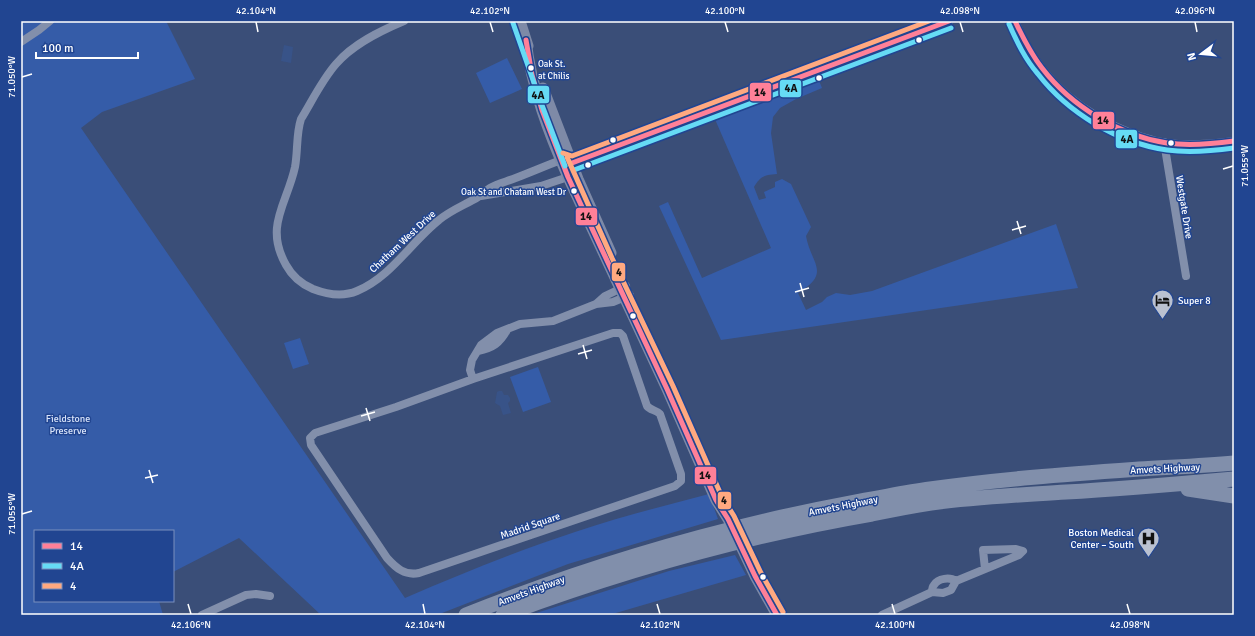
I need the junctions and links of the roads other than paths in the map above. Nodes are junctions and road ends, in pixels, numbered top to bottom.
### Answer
1 (50, 21) edge
2 (404, 21) edge
3 (520, 21) edge
4 (949, 21) edge
5 (1015, 21) edge
6 (526, 40) junction
7 (21, 42) edge
8 (1234, 141) edge
9 (1164, 142) junction
10 (560, 160) junction
11 (572, 163) junction
12 (568, 177) junction
13 (478, 197) junction
14 (1186, 276) dead end
15 (625, 292) junction
16 (473, 379) junction
17 (1234, 452) edge
18 (1234, 463) edge
19 (1141, 469) junction
20 (1234, 479) edge
21 (1167, 485) junction
22 (1234, 496) edge
23 (757, 530) junction
24 (712, 540) junction
25 (985, 569) junction
26 (956, 581) junction
27 (932, 592) junction
28 (270, 596) dead end
29 (202, 615) edge
30 (466, 615) edge
31 (503, 615) edge
32 (777, 615) edge
33 (882, 615) edge

1 - 7 street
2 - 13 street, Chatham West Drive
3 - 6 main road
4 - 11 street
5 - 9 street
6 - 10 main road
6 - 11 main road
8 - 9 street
9 - 14 street, Westgate Drive
10 - 11 street
10 - 12 main road
10 - 13 street, Chatham West Drive
11 - 12 street
11 - 15 main road
12 - 13 street, Chatham West Drive
12 - 15 main road
15 - 16 street
15 - 32 main road
16 - 16 street, Madrid Square
17 - 19 highway
18 - 19 highway, Amvets Highway
19 - 23 highway, Amvets Highway
20 - 21 highway, Amvets Highway
21 - 22 highway
21 - 23 highway, Amvets Highway
23 - 24 highway, Amvets Highway
24 - 30 highway, Amvets Highway
24 - 31 highway, Amvets Highway
25 - 25 street
25 - 26 street
26 - 27 street
26 - 27 street
27 - 33 street
28 - 29 street

